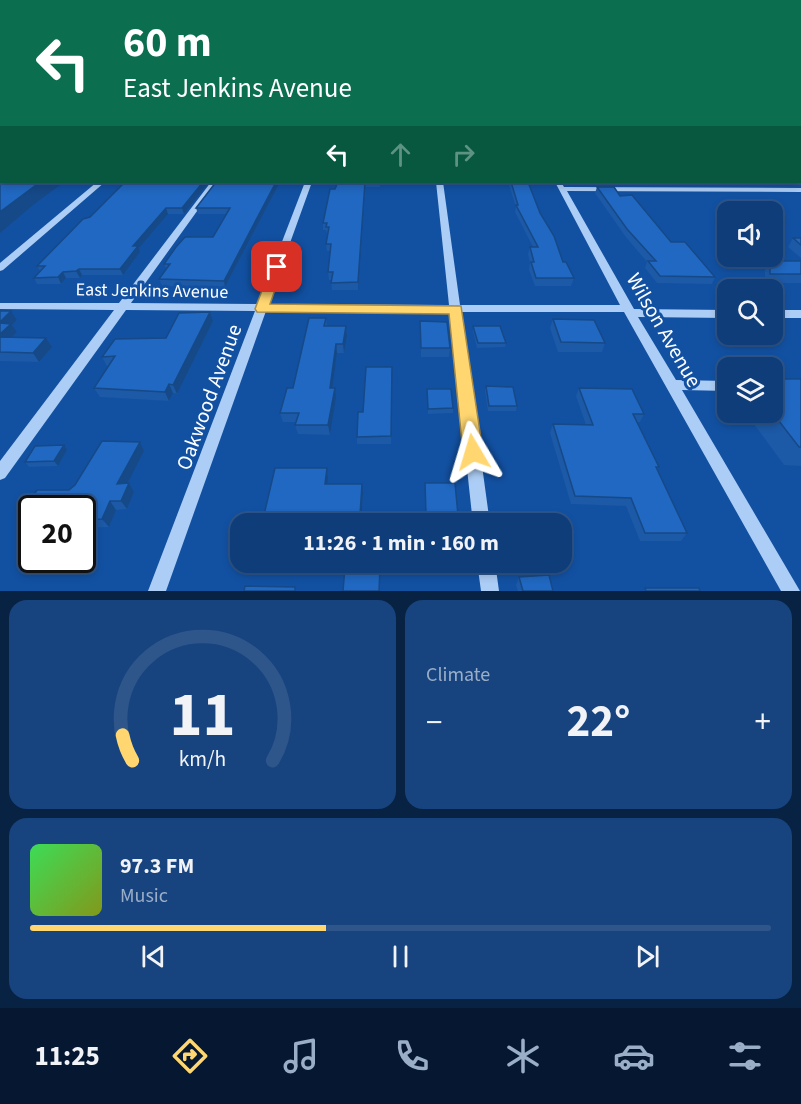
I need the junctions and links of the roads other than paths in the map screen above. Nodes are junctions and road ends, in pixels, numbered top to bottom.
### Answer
1 (99, 183) edge
2 (213, 183) edge
3 (308, 183) edge
4 (439, 183) edge
5 (677, 183) edge
6 (560, 185) edge
7 (685, 190) junction
8 (801, 190) edge
9 (0, 268) edge
10 (0, 306) edge
11 (123, 308) junction
12 (262, 309) junction
13 (456, 309) junction
14 (629, 311) junction
15 (717, 314) edge
16 (783, 314) edge
17 (801, 314) edge
18 (673, 385) junction
19 (717, 386) edge
20 (0, 473) edge
21 (481, 513) edge
22 (488, 573) edge
23 (157, 591) edge
24 (490, 591) edge
25 (791, 591) edge

1 - 9 street
2 - 11 street
3 - 12 street, Oakwood Avenue
4 - 13 street
5 - 7 street
6 - 7 street
6 - 14 street, Wilson Avenue
7 - 8 street
10 - 11 street, East Jenkins Avenue
11 - 12 street, East Jenkins Avenue
11 - 20 street
12 - 13 street, East Jenkins Avenue
12 - 23 street, Oakwood Avenue
13 - 14 street, East Jenkins Avenue
13 - 21 street
14 - 15 street, East Jenkins Avenue
14 - 18 street, Wilson Avenue
16 - 17 street
18 - 19 street
18 - 25 street, Wilson Avenue
22 - 24 street

